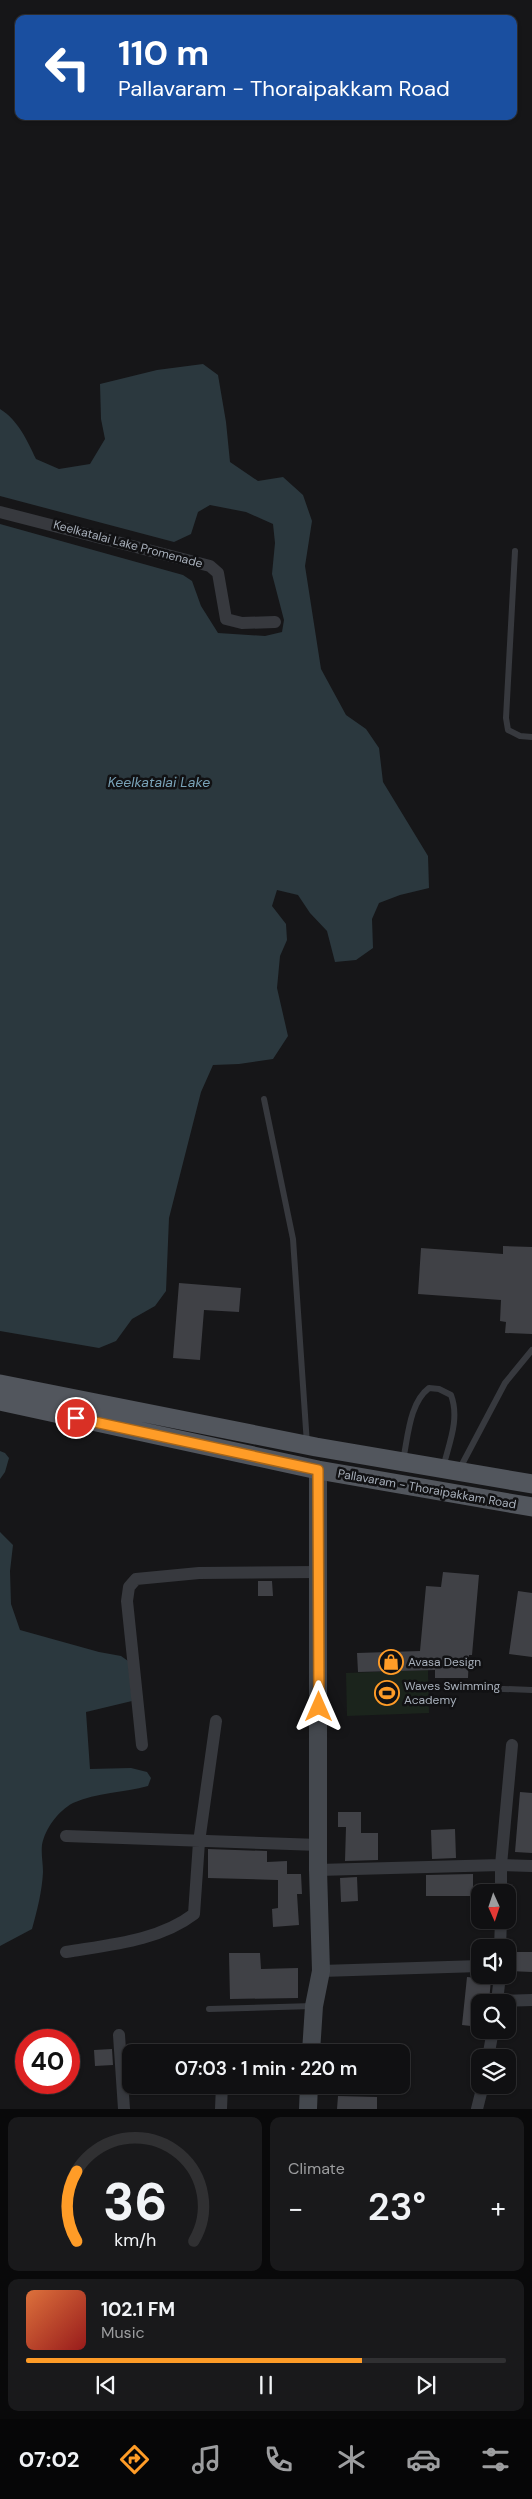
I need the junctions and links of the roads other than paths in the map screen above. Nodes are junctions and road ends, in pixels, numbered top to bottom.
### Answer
1 (0, 512) edge
2 (515, 551) dead end
3 (275, 622) dead end
4 (532, 737) edge
5 (264, 1099) dead end
6 (532, 1350) edge
7 (0, 1384) edge
8 (0, 1402) edge
9 (307, 1445) junction
10 (403, 1462) junction
11 (318, 1470) junction
12 (450, 1470) junction
13 (532, 1484) edge
14 (532, 1506) edge
15 (318, 1572) junction
16 (478, 1688) dead end
17 (532, 1690) edge
18 (216, 1721) dead end
19 (142, 1745) dead end
20 (512, 1745) dead end
21 (66, 1836) dead end
22 (199, 1842) junction
23 (319, 1845) junction
24 (501, 1865) junction
25 (532, 1866) edge
26 (318, 1870) junction
27 (501, 1884) edge
28 (66, 1952) dead end
29 (471, 1966) edge
30 (321, 1970) junction
31 (532, 2000) edge
32 (516, 2001) edge
33 (314, 2006) junction
34 (209, 2009) dead end
35 (119, 2035) dead end
36 (312, 2044) edge
37 (222, 2094) edge
38 (309, 2094) edge
39 (481, 2094) edge
40 (124, 2109) edge
41 (221, 2109) edge
42 (308, 2109) edge
43 (477, 2109) edge

1 - 3 street, Keelkatalai Lake Promenade
2 - 4 lane
5 - 9 lane
6 - 12 lane
7 - 9 main road, Pallavaram - Thoraipakkam Road
8 - 11 main road, Pallavaram - Thoraipakkam Road
9 - 10 main road, Pallavaram - Thoraipakkam Road
10 - 12 main road, Pallavaram - Thoraipakkam Road
10 - 12 lane
11 - 14 main road, Pallavaram - Thoraipakkam Road
11 - 15 street
12 - 13 main road, Pallavaram - Thoraipakkam Road
15 - 19 street
15 - 23 street
16 - 17 lane
18 - 22 street
20 - 24 street
21 - 22 street
22 - 23 street
22 - 28 street
23 - 26 street
24 - 25 street
24 - 26 street
24 - 27 street
26 - 30 street
29 - 30 street
30 - 33 street
31 - 32 street
33 - 34 lane
33 - 36 street
35 - 40 street
37 - 41 street
38 - 42 street
39 - 43 street

